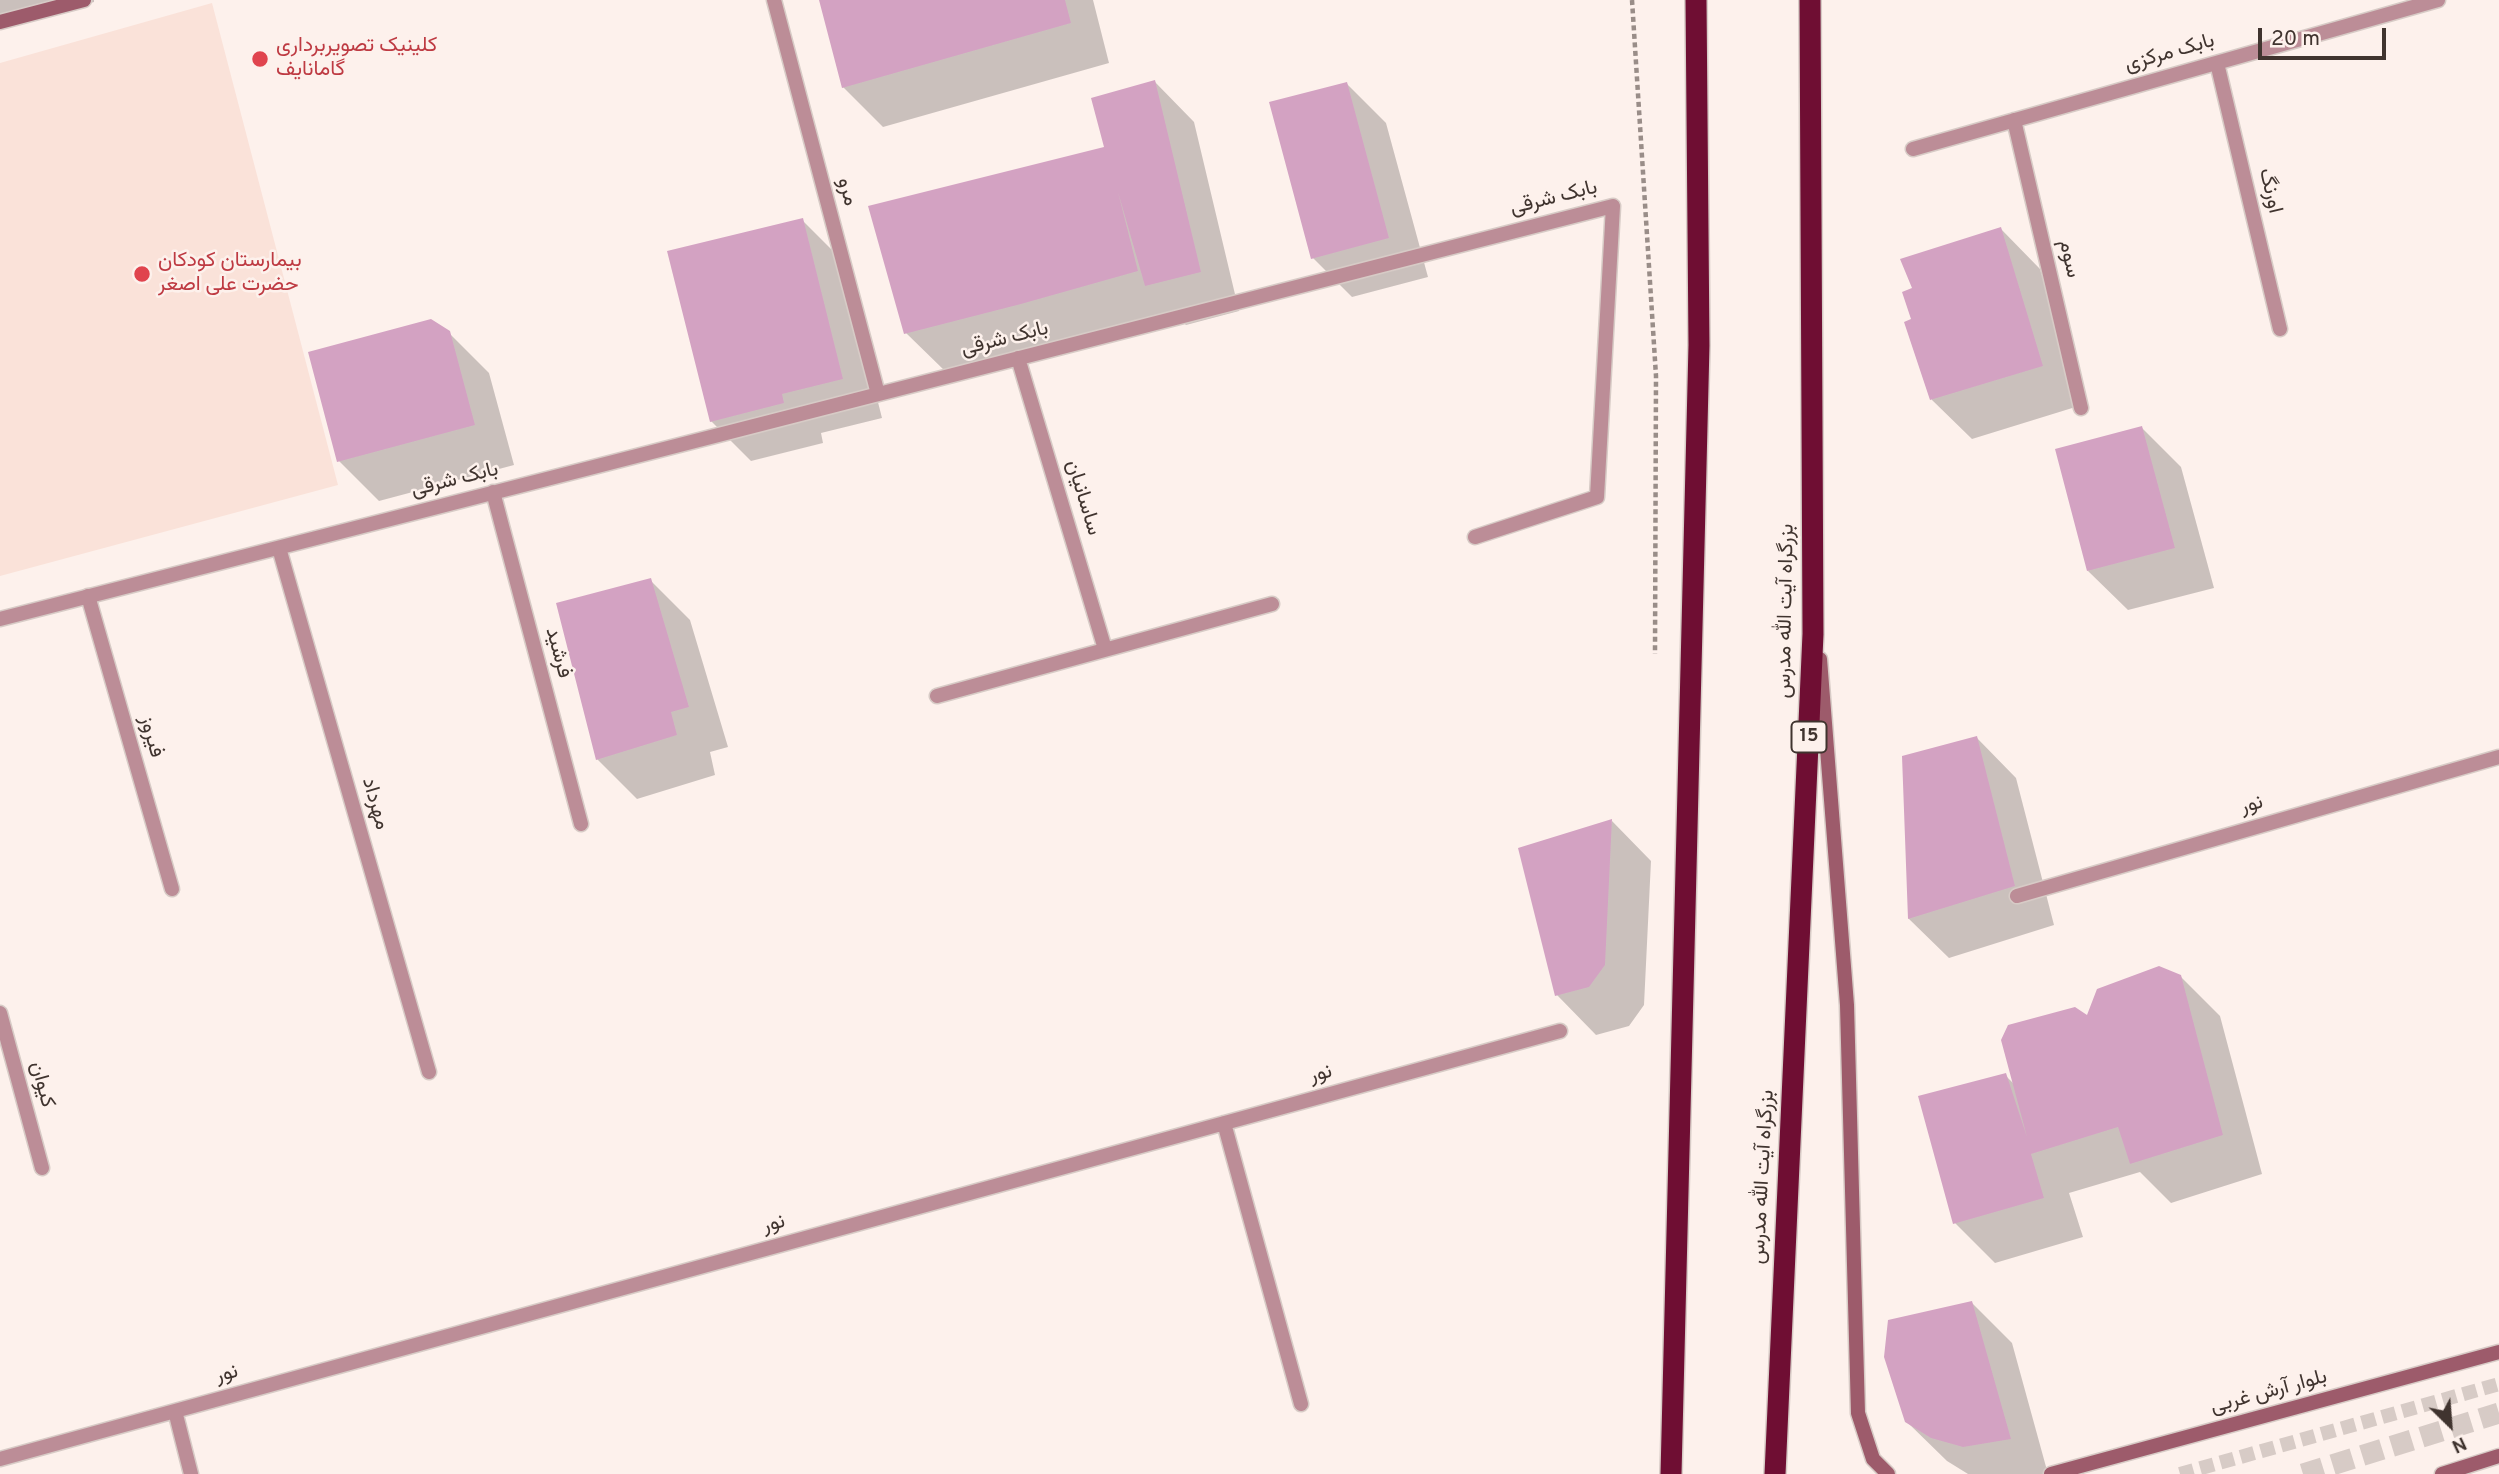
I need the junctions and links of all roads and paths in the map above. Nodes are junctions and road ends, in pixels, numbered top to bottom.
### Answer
1 (84, 0) edge
2 (774, 0) edge
3 (1632, 0) edge
4 (1696, 0) edge
5 (1810, 0) edge
6 (2438, 0) edge
7 (0, 22) edge
8 (2217, 63) junction
9 (2014, 120) junction
10 (1913, 149) dead end
11 (2280, 329) dead end
12 (1018, 358) junction
13 (878, 394) junction
14 (2081, 408) dead end
15 (493, 492) junction
16 (1475, 537) dead end
17 (279, 548) junction
18 (1814, 573) junction
19 (88, 596) junction
20 (1272, 604) dead end
21 (0, 619) edge
22 (1105, 649) junction
23 (1655, 668) dead end
24 (937, 696) dead end
25 (2499, 757) edge
26 (581, 824) dead end
27 (172, 889) dead end
28 (2017, 896) dead end
29 (0, 1013) edge
30 (1560, 1031) dead end
31 (429, 1072) dead end
32 (1224, 1123) junction
33 (42, 1168) dead end
34 (2499, 1352) edge
35 (1301, 1404) dead end
36 (175, 1411) junction
37 (2499, 1457) edge
38 (0, 1459) edge
39 (191, 1474) edge
40 (1671, 1474) edge
41 (1775, 1474) edge
42 (1888, 1474) edge
43 (2051, 1474) edge
44 (2442, 1474) edge

1 - 7 main road
2 - 13 street, مرو
3 - 23 path
4 - 40 highway
5 - 18 highway, بزرگراه آیت الله مدرس / 15
6 - 8 street, بابک مرکزی
8 - 9 street, بابک مرکزی
8 - 11 street, اورنگ
9 - 10 street, بابک مرکزی
9 - 14 street, سوم
12 - 13 street, بابک شرقی
12 - 16 street, بابک شرقی
12 - 22 street, ساسانیان
13 - 15 street, بابک شرقی
15 - 17 street, بابک شرقی
15 - 26 street, فرشید
17 - 19 street, بابک شرقی
17 - 31 street, مهرداد
18 - 41 highway, بزرگراه آیت الله مدرس / 15
18 - 42 main road
19 - 21 street, بابک شرقی
19 - 27 street, فیروز
20 - 22 street
22 - 24 street
25 - 28 street, نور
29 - 33 street, کیوان
30 - 32 street, نور
32 - 35 street
32 - 36 street, نور
34 - 43 main road, بلوار آرش غربی
36 - 38 street, نور
36 - 39 street
37 - 44 main road

